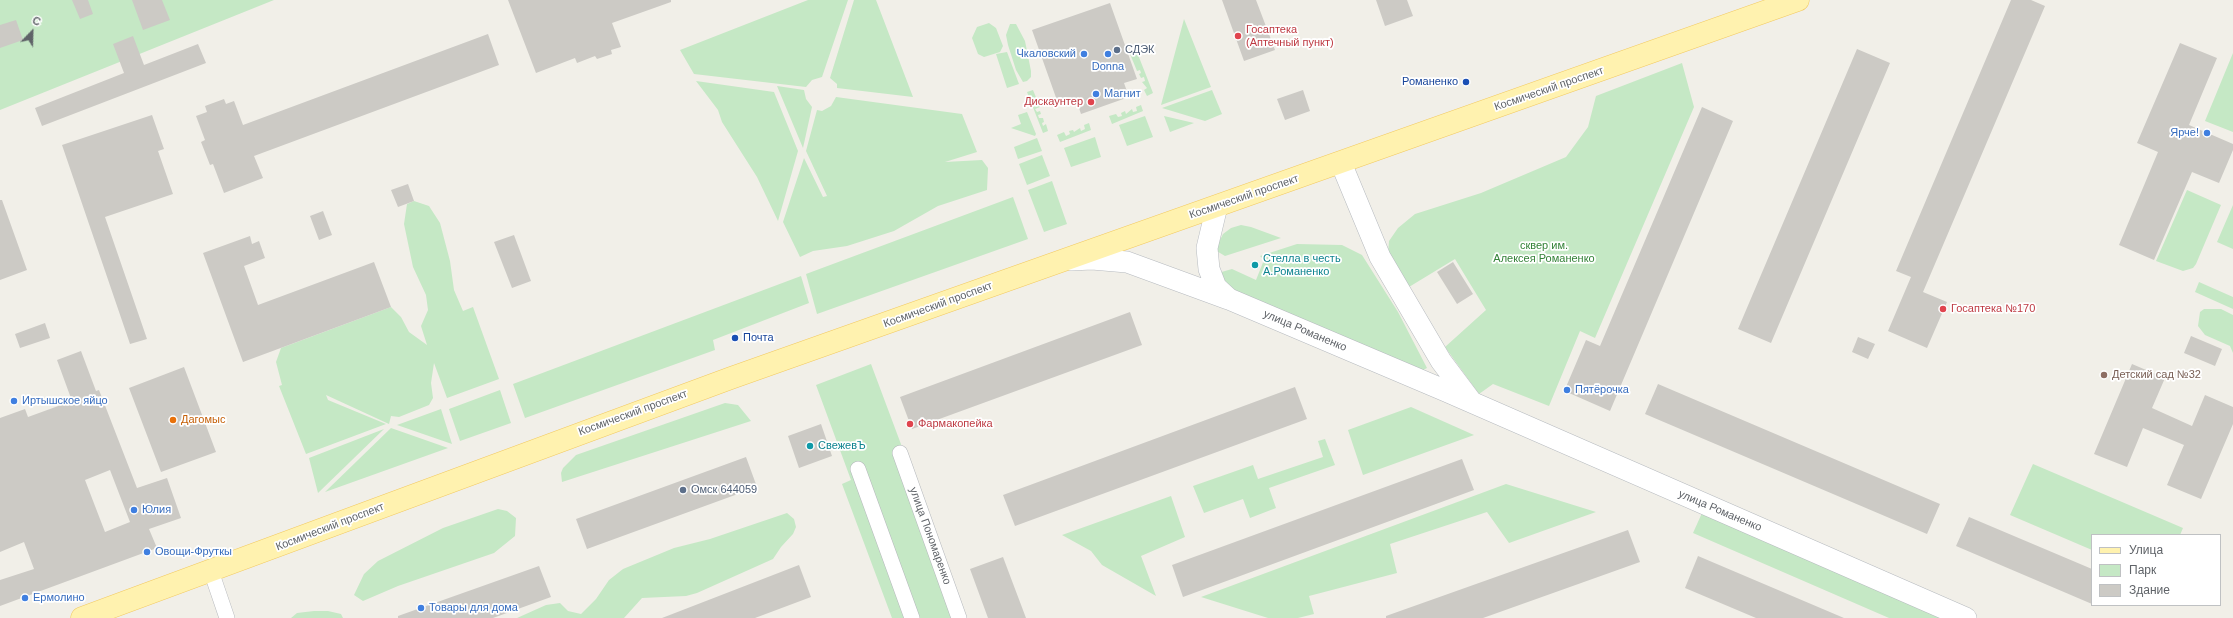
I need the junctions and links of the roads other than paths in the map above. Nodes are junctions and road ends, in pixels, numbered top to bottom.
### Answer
1 (1798, 0) edge
2 (1341, 163) junction
3 (1217, 206) junction
4 (1061, 261) junction
5 (1229, 299) junction
6 (1474, 404) junction
7 (900, 454) dead end
8 (858, 469) dead end
9 (211, 571) junction
10 (82, 618) edge
11 (227, 618) edge
12 (912, 618) edge
13 (959, 618) edge
14 (1966, 618) edge

1 - 2 main road, Космический проспект
2 - 3 main road, Космический проспект
2 - 6 main road, улица Романенко
3 - 4 main road, Космический проспект
3 - 5 main road, улица Романенко
4 - 5 main road
4 - 9 main road, Космический проспект
5 - 6 main road, улица Романенко
6 - 14 main road, улица Романенко
7 - 13 street, улица Пономаренко
8 - 12 street
9 - 10 main road, Космический проспект
9 - 11 street

